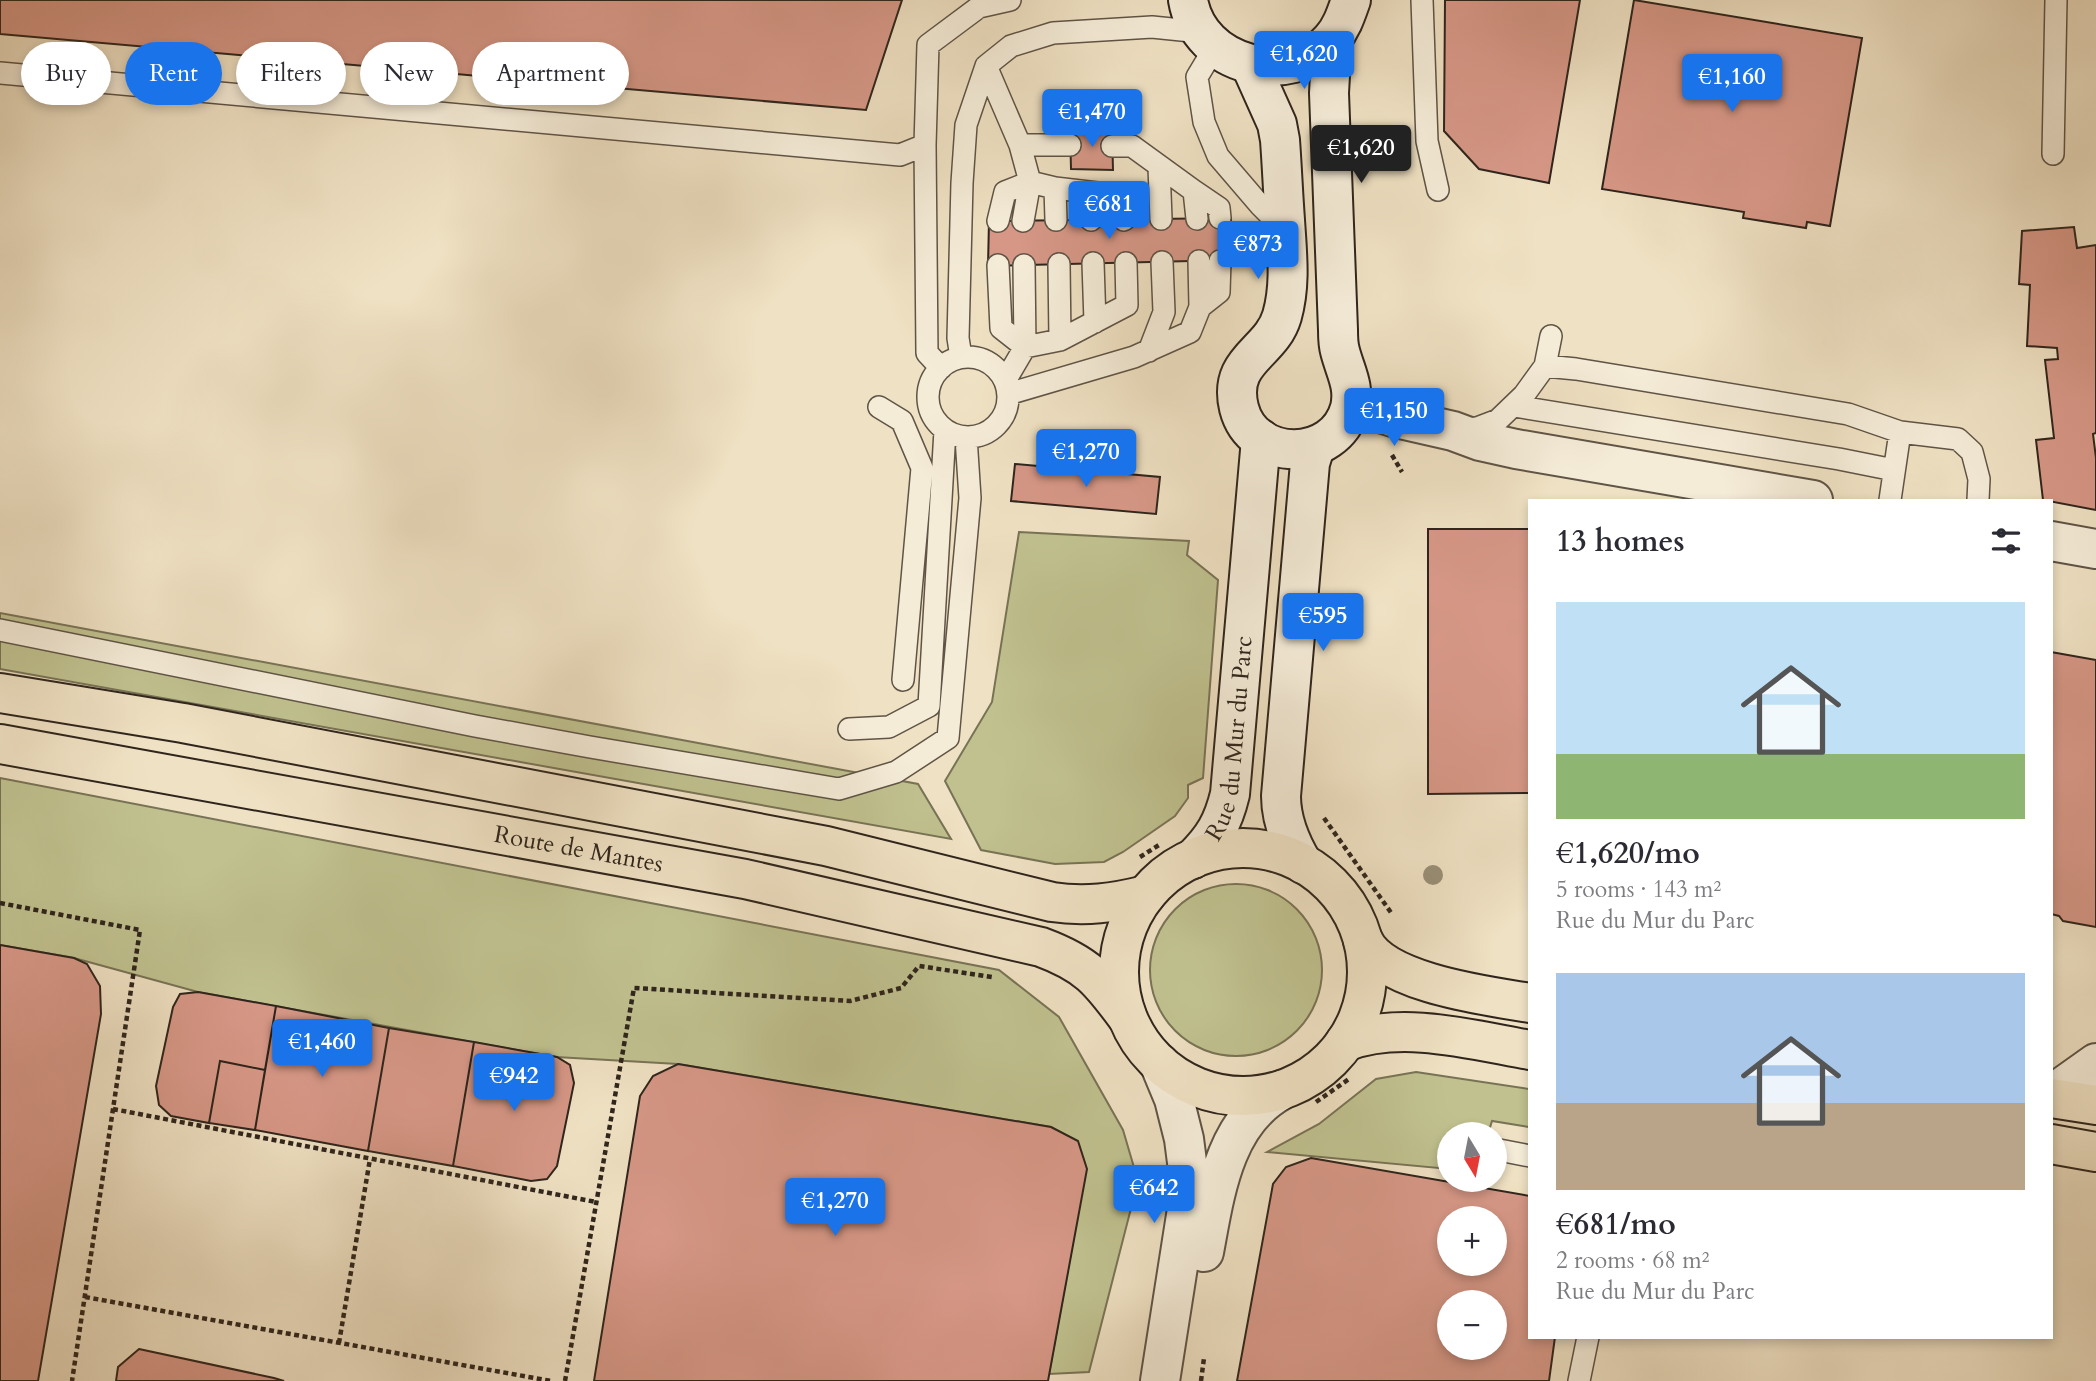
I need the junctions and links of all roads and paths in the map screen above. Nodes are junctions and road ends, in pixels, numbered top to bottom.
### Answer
1 (1010, 0) edge
2 (1351, 0) edge
3 (1422, 0) edge
4 (2056, 0) edge
5 (1202, 26) edge
6 (1332, 39) junction
7 (1251, 65) junction
8 (985, 66) junction
9 (0, 73) edge
10 (925, 145) junction
11 (1020, 145) junction
12 (1070, 145) dead end
13 (1112, 146) dead end
14 (2053, 154) dead end
15 (1159, 167) junction
16 (1030, 182) junction
17 (1055, 188) junction
18 (1438, 190) dead end
19 (1194, 191) junction
20 (1090, 192) junction
21 (1220, 218) dead end
22 (1161, 219) dead end
23 (1197, 219) dead end
24 (1056, 220) dead end
25 (1091, 220) dead end
26 (1124, 220) dead end
27 (998, 221) dead end
28 (1023, 221) dead end
29 (1285, 230) junction
30 (1209, 261) dead end
31 (1162, 262) dead end
32 (1093, 263) dead end
33 (1126, 263) dead end
34 (1059, 264) dead end
35 (998, 265) dead end
36 (1024, 265) dead end
37 (1094, 322) junction
38 (1551, 336) dead end
39 (1060, 340) junction
40 (1025, 346) junction
41 (1149, 351) junction
42 (961, 357) junction
43 (1545, 366) junction
44 (940, 368) junction
45 (1007, 388) junction
46 (1351, 404) junction
47 (1514, 406) junction
48 (879, 407) dead end
49 (945, 430) junction
50 (1453, 431) junction
51 (1900, 432) junction
52 (966, 438) junction
53 (1261, 439) junction
54 (1315, 447) junction
55 (1391, 454) dead end
56 (1894, 470) junction
57 (1402, 472) dead end
58 (1807, 499) edge
59 (1890, 499) edge
60 (1978, 499) edge
61 (2053, 541) edge
62 (2096, 549) edge
63 (0, 630) edge
64 (903, 680) dead end
65 (0, 693) edge
66 (849, 729) dead end
67 (0, 744) edge
68 (1317, 808) dead end
69 (1179, 850) junction
70 (1303, 864) junction
71 (1139, 878) junction
72 (0, 903) edge
73 (1399, 924) dead end
74 (1363, 940) junction
75 (996, 977) dead end
76 (1528, 1003) edge
77 (1127, 1017) junction
78 (1528, 1050) edge
79 (1348, 1060) junction
80 (1159, 1063) junction
81 (2096, 1063) edge
82 (2053, 1095) edge
83 (2053, 1097) edge
84 (1294, 1099) junction
85 (2096, 1105) edge
86 (113, 1109) junction
87 (2053, 1144) edge
88 (1507, 1152) edge
89 (2096, 1152) edge
90 (1528, 1156) edge
91 (370, 1159) junction
92 (596, 1202) junction
93 (85, 1297) junction
94 (1588, 1339) edge
95 (339, 1343) junction
96 (72, 1381) edge
97 (551, 1381) edge
98 (565, 1381) edge
99 (1160, 1381) edge
100 (1181, 1381) edge
101 (1579, 1381) edge

1 - 10 lane
2 - 6 street
3 - 18 lane
4 - 14 lane
5 - 7 street
5 - 8 lane
5 - 29 lane
6 - 7 street
6 - 46 street
7 - 29 street
8 - 11 lane
8 - 42 lane
9 - 10 lane
10 - 44 lane
11 - 12 lane
11 - 16 lane
13 - 15 lane
15 - 19 lane
15 - 22 lane
16 - 17 lane
16 - 27 lane
16 - 28 lane
17 - 20 lane
17 - 24 lane
19 - 21 lane
19 - 23 lane
20 - 25 lane
20 - 26 lane
29 - 53 street
30 - 41 lane
31 - 41 lane
32 - 37 lane
33 - 37 lane
34 - 39 lane
35 - 40 lane
36 - 40 lane
37 - 39 lane
38 - 43 lane
39 - 40 lane
40 - 45 lane
41 - 45 lane
42 - 44 lane
42 - 45 lane
43 - 47 lane
43 - 51 lane
44 - 49 lane
45 - 52 lane
46 - 50 street
46 - 54 street
47 - 50 lane
47 - 56 lane
48 - 64 lane
49 - 52 lane
49 - 66 lane
50 - 58 street
51 - 56 lane
51 - 60 lane
52 - 63 lane
53 - 54 street
53 - 69 street, Rue du Mur du Parc
54 - 70 street
55 - 57 path
56 - 59 lane
61 - 62 street
65 - 71 main road, Route de Mantes
67 - 77 main road, Route de Mantes
68 - 73 path
69 - 70 main road
69 - 71 path
69 - 71 main road
70 - 74 main road
71 - 77 main road
72 - 86 path
74 - 76 main road
74 - 79 main road
75 - 92 path
77 - 80 main road
78 - 79 main road
79 - 84 path
79 - 84 main road
80 - 84 main road
80 - 99 street
81 - 82 street
83 - 85 main road
84 - 100 street
86 - 91 path
86 - 93 path
87 - 89 main road
88 - 90 lane
91 - 92 path
91 - 95 path
92 - 98 path
93 - 95 path
93 - 96 path
94 - 101 lane
95 - 97 path

